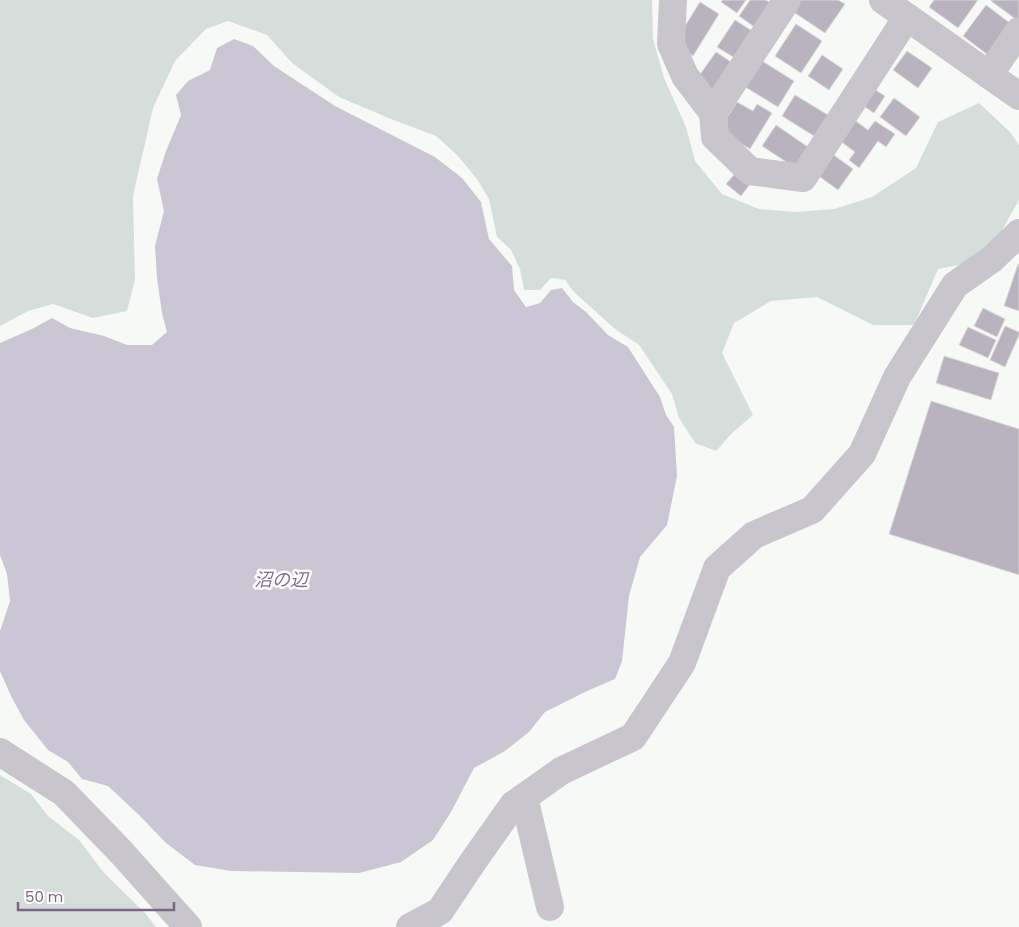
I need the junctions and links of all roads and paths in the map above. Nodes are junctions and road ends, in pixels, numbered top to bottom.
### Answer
1 (673, 0) edge
2 (787, 0) edge
3 (883, 0) edge
4 (907, 17) junction
5 (1019, 31) edge
6 (989, 74) junction
7 (1019, 96) edge
8 (713, 113) junction
9 (1019, 233) edge
10 (0, 752) edge
11 (524, 797) junction
12 (550, 908) dead end
13 (188, 927) edge
14 (410, 927) edge

1 - 8 street
2 - 8 street
3 - 4 street
4 - 6 street
4 - 8 street
5 - 6 street
6 - 7 street
9 - 11 street
10 - 13 street
11 - 12 street
11 - 14 street

